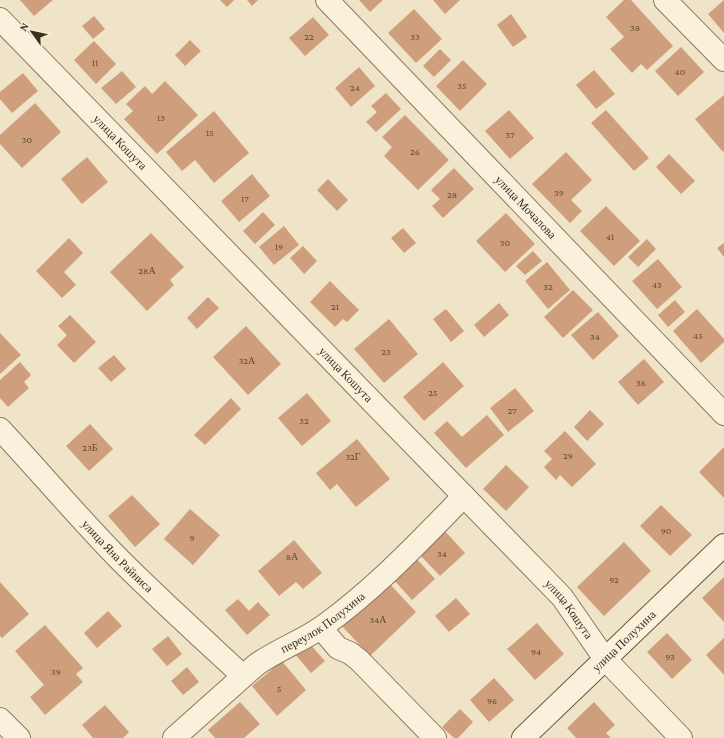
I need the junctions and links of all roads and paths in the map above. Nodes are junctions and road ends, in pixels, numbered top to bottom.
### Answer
1 (327, 0) edge
2 (665, 0) edge
3 (0, 19) edge
4 (724, 60) edge
5 (724, 414) edge
6 (0, 429) edge
7 (464, 496) junction
8 (724, 545) edge
9 (321, 628) junction
10 (605, 659) junction
11 (243, 676) junction
12 (0, 719) edge
13 (19, 738) edge
14 (174, 738) edge
15 (435, 738) edge
16 (523, 738) edge
17 (682, 738) edge

1 - 5 street, улица Мочалова
2 - 4 street
3 - 7 street, улица Кошута
6 - 11 street, улица Яна Райниса
7 - 9 street, переулок Полухина
7 - 10 street, улица Кошута
8 - 10 street, улица Полухина
9 - 11 street, переулок Полухина
9 - 15 street
10 - 16 street, улица Полухина
10 - 17 street, улица Кошута
11 - 14 street, переулок Полухина
12 - 13 street

